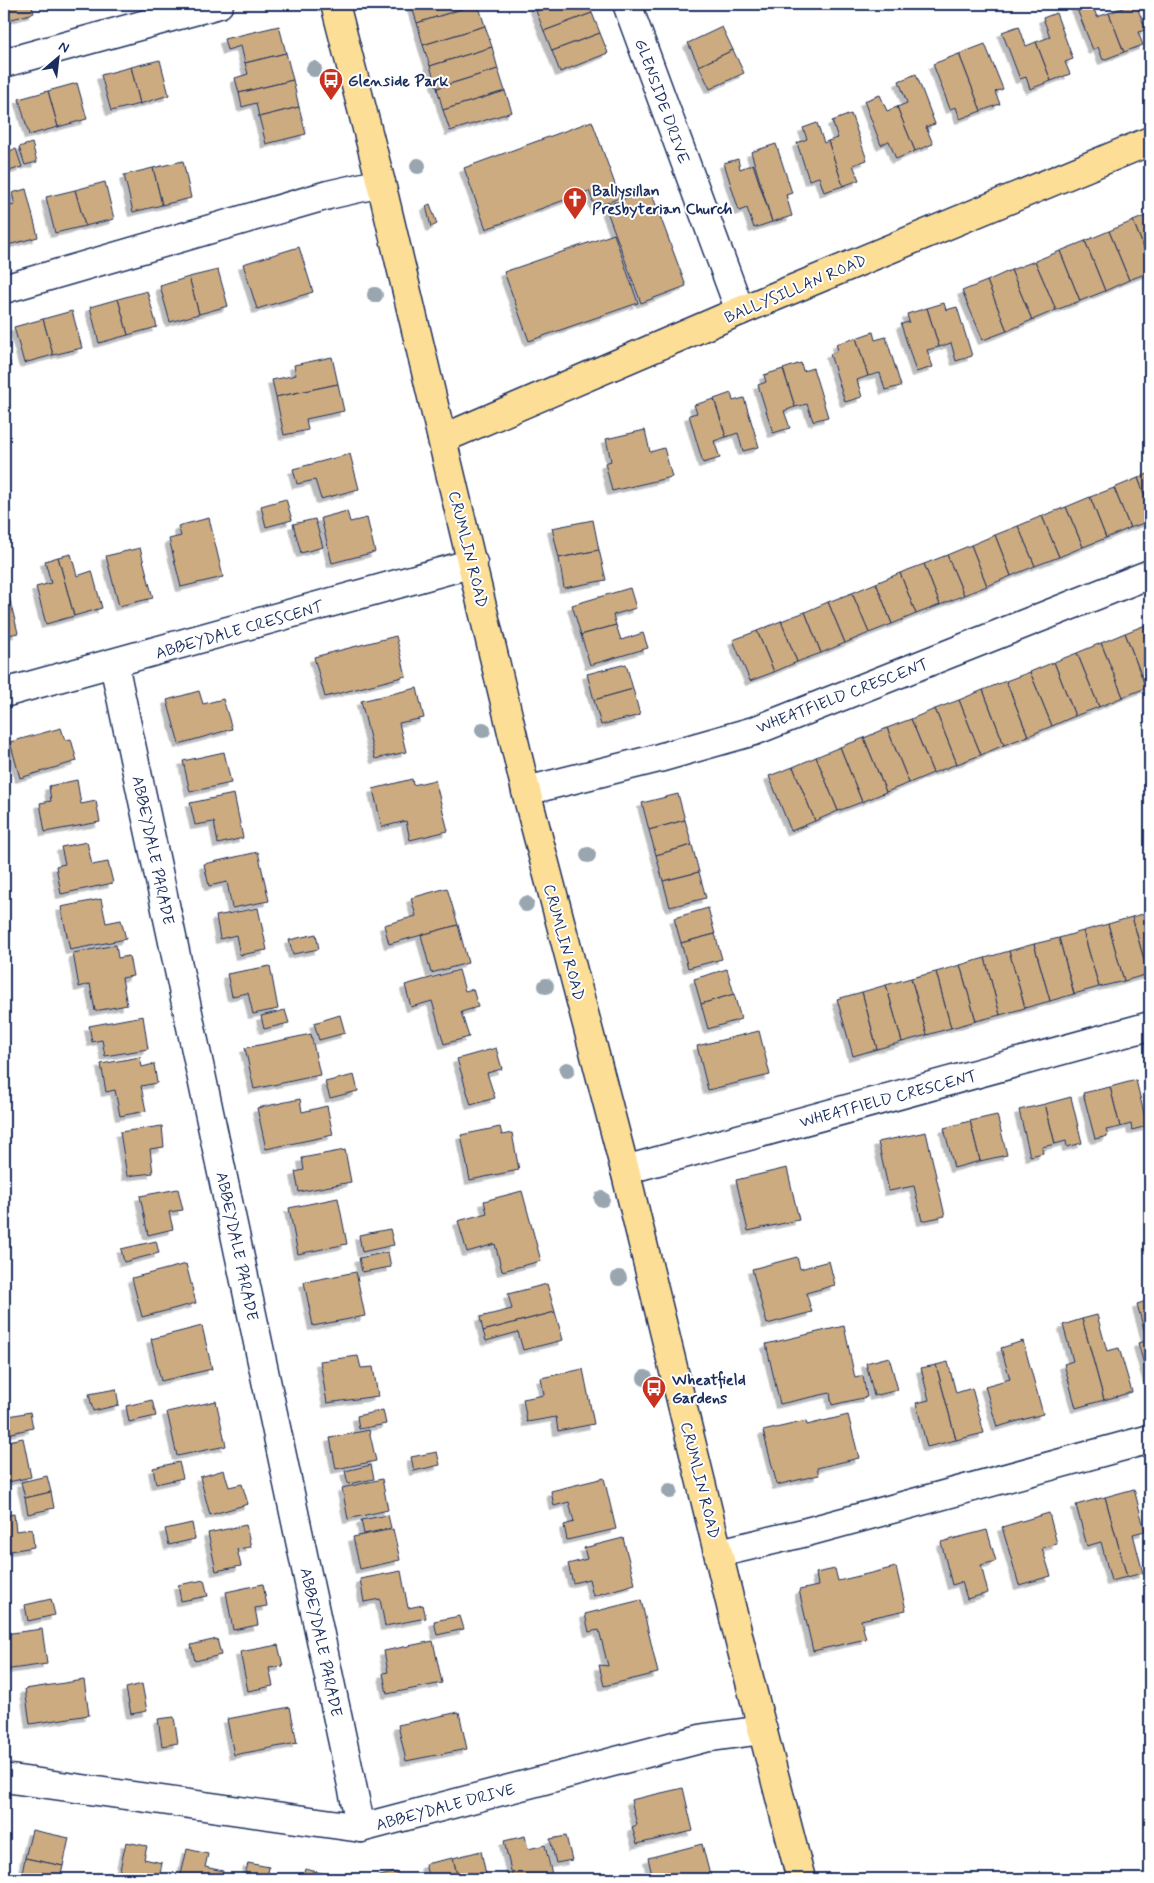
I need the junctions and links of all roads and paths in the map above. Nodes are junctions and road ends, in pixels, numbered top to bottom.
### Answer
1 (219, 4) edge
2 (335, 4) edge
3 (627, 4) edge
4 (4, 63) edge
5 (1150, 141) edge
6 (381, 184) junction
7 (4, 289) edge
8 (740, 311) junction
9 (442, 440) junction
10 (473, 563) junction
11 (1150, 574) edge
12 (114, 664) junction
13 (4, 693) edge
14 (526, 791) junction
15 (1150, 1026) edge
16 (625, 1170) junction
17 (1150, 1440) edge
18 (719, 1553) junction
19 (763, 1730) junction
20 (4, 1778) edge
21 (362, 1828) junction
22 (801, 1879) edge

1 - 4 street
2 - 6 main road, CRUMLIN ROAD
3 - 8 street, GLENSIDE DRIVE
5 - 8 main road, BALLYSILLAN ROAD
6 - 7 street
6 - 9 main road, CRUMLIN ROAD
8 - 9 main road, BALLYSILLAN ROAD
9 - 10 main road, CRUMLIN ROAD
10 - 12 street, ABBEYDALE CRESCENT
10 - 14 main road, CRUMLIN ROAD
11 - 14 street, WHEATFIELD CRESCENT
12 - 13 street, ABBEYDALE CRESCENT
12 - 21 street, ABBEYDALE PARADE
14 - 16 main road, CRUMLIN ROAD
15 - 16 street, WHEATFIELD CRESCENT
16 - 18 main road, CRUMLIN ROAD
17 - 18 street
18 - 19 main road, CRUMLIN ROAD
19 - 21 street, ABBEYDALE DRIVE
19 - 22 main road, CRUMLIN ROAD
20 - 21 street, ABBEYDALE DRIVE

